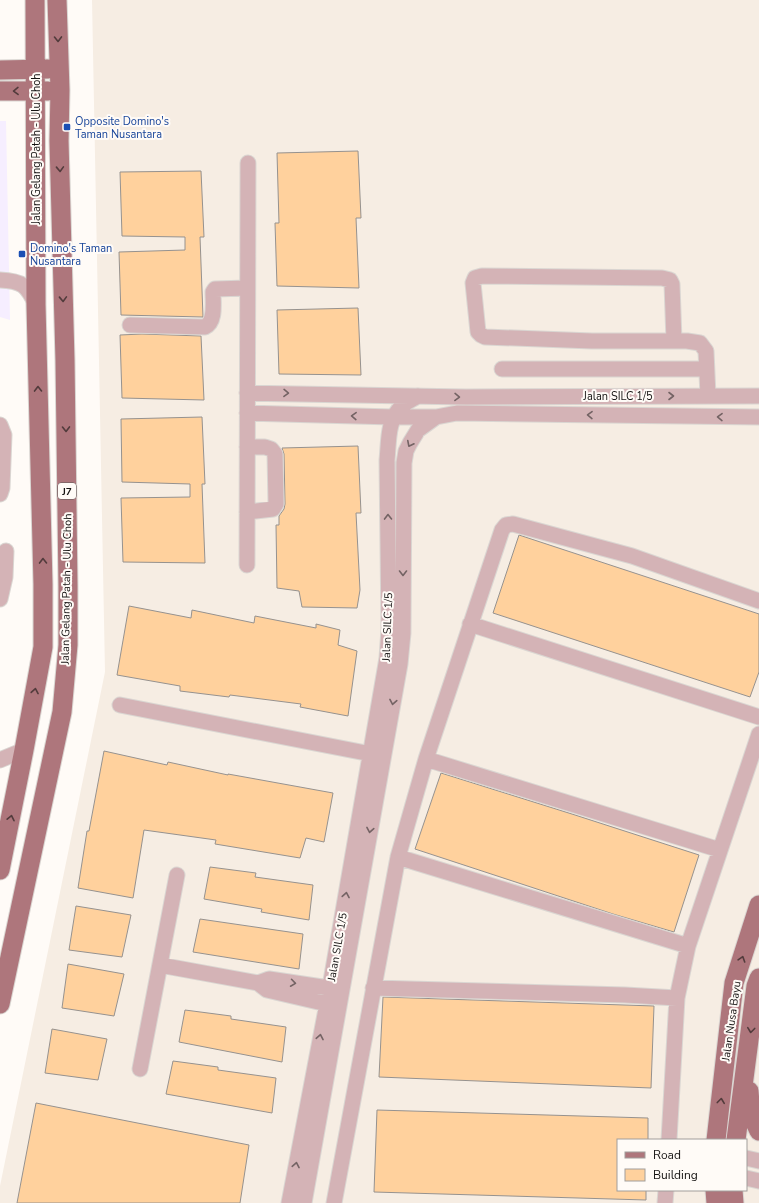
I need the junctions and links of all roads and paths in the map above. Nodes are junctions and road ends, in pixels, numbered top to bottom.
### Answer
1 (35, 0) edge
2 (57, 0) edge
3 (59, 69) junction
4 (0, 70) edge
5 (35, 70) junction
6 (60, 90) junction
7 (0, 91) edge
8 (36, 91) junction
9 (248, 163) dead end
10 (36, 253) junction
11 (7, 281) edge
12 (248, 288) junction
13 (36, 305) junction
14 (130, 325) dead end
15 (674, 341) junction
16 (502, 369) dead end
17 (706, 369) junction
18 (247, 393) junction
19 (308, 394) junction
20 (418, 396) junction
21 (708, 396) junction
22 (759, 396) edge
23 (247, 413) junction
24 (308, 414) junction
25 (436, 416) junction
26 (393, 417) junction
27 (759, 417) edge
28 (0, 425) edge
29 (247, 447) junction
30 (0, 494) edge
31 (247, 512) junction
32 (6, 551) dead end
33 (247, 565) dead end
34 (1, 592) edge
35 (759, 601) edge
36 (470, 624) junction
37 (120, 705) dead end
38 (759, 717) edge
39 (759, 734) edge
40 (24, 750) junction
41 (371, 754) junction
42 (426, 758) junction
43 (0, 760) edge
44 (720, 850) junction
45 (398, 857) junction
46 (0, 870) edge
47 (177, 875) dead end
48 (759, 905) edge
49 (688, 946) junction
50 (160, 965) junction
51 (759, 978) edge
52 (258, 983) junction
53 (329, 988) junction
54 (373, 988) junction
55 (677, 998) junction
56 (0, 1004) edge
57 (327, 1004) junction
58 (746, 1066) junction
59 (140, 1069) dead end
60 (759, 1131) edge
61 (669, 1139) edge
62 (716, 1139) edge
63 (736, 1139) edge
64 (747, 1158) edge
65 (759, 1161) edge
66 (747, 1178) edge
67 (759, 1181) edge
68 (666, 1191) edge
69 (715, 1191) edge
70 (733, 1191) edge
71 (289, 1203) edge
72 (304, 1203) edge
73 (334, 1203) edge
74 (665, 1203) edge
75 (716, 1203) edge
76 (734, 1203) edge

1 - 5 main road, Jalan Gelang Patah - Ulu Choh
2 -> 3 main road, Jalan Gelang Patah - Ulu Choh / J7
3 - 5 main road
3 - 6 main road, Jalan Gelang Patah - Ulu Choh / J7
4 - 5 main road
5 - 8 main road, Jalan Gelang Patah - Ulu Choh
6 - 8 main road
6 -> 56 main road, Jalan Gelang Patah - Ulu Choh / J7
8 -> 7 main road
8 - 10 main road, Jalan Gelang Patah - Ulu Choh
9 - 12 street
10 - 11 street
10 - 13 main road, Jalan Gelang Patah - Ulu Choh
11 - 13 street
12 - 14 street
12 - 18 street
40 -> 13 main road, Jalan Gelang Patah - Ulu Choh
15 - 15 street
15 - 17 street
16 - 17 street
17 - 21 street
18 -> 19 street, Jalan SILC 1/5
18 - 23 street
19 - 20 street, Jalan SILC 1/5
19 - 24 street
20 -> 21 street, Jalan SILC 1/5
20 - 26 street
21 - 22 street, Jalan SILC 1/5
23 - 24 street
23 - 29 street
26 -> 24 street
25 - 26 street
27 -> 25 street, Jalan SILC 1/5
25 -> 72 street, Jalan SILC 1/5
41 -> 26 street, Jalan SILC 1/5
28 - 30 street
29 - 31 street
29 - 31 street
31 - 33 street
32 - 34 street
35 - 36 street
36 - 38 street
36 - 42 street
37 - 41 street
39 - 44 street
40 - 43 street
46 -> 40 main road, Jalan Gelang Patah - Ulu Choh
53 -> 41 street, Jalan SILC 1/5
42 - 44 street
42 - 45 street
44 - 49 street
45 - 49 street
45 - 54 street
47 - 50 street
62 -> 48 main road, Jalan Nusa Bayu
49 - 55 street
50 - 52 street
50 - 59 street
51 -> 58 main road, Jalan Nusa Bayu
52 -> 53 street
52 - 57 street
53 - 57 street, Jalan SILC 1/5
54 - 55 street
54 - 73 street
55 - 61 street
71 -> 57 street, Jalan SILC 1/5
58 - 60 main road
58 - 63 main road, Jalan Nusa Bayu
64 - 65 street
66 - 67 street
68 - 74 street
69 - 75 main road
70 - 76 main road

